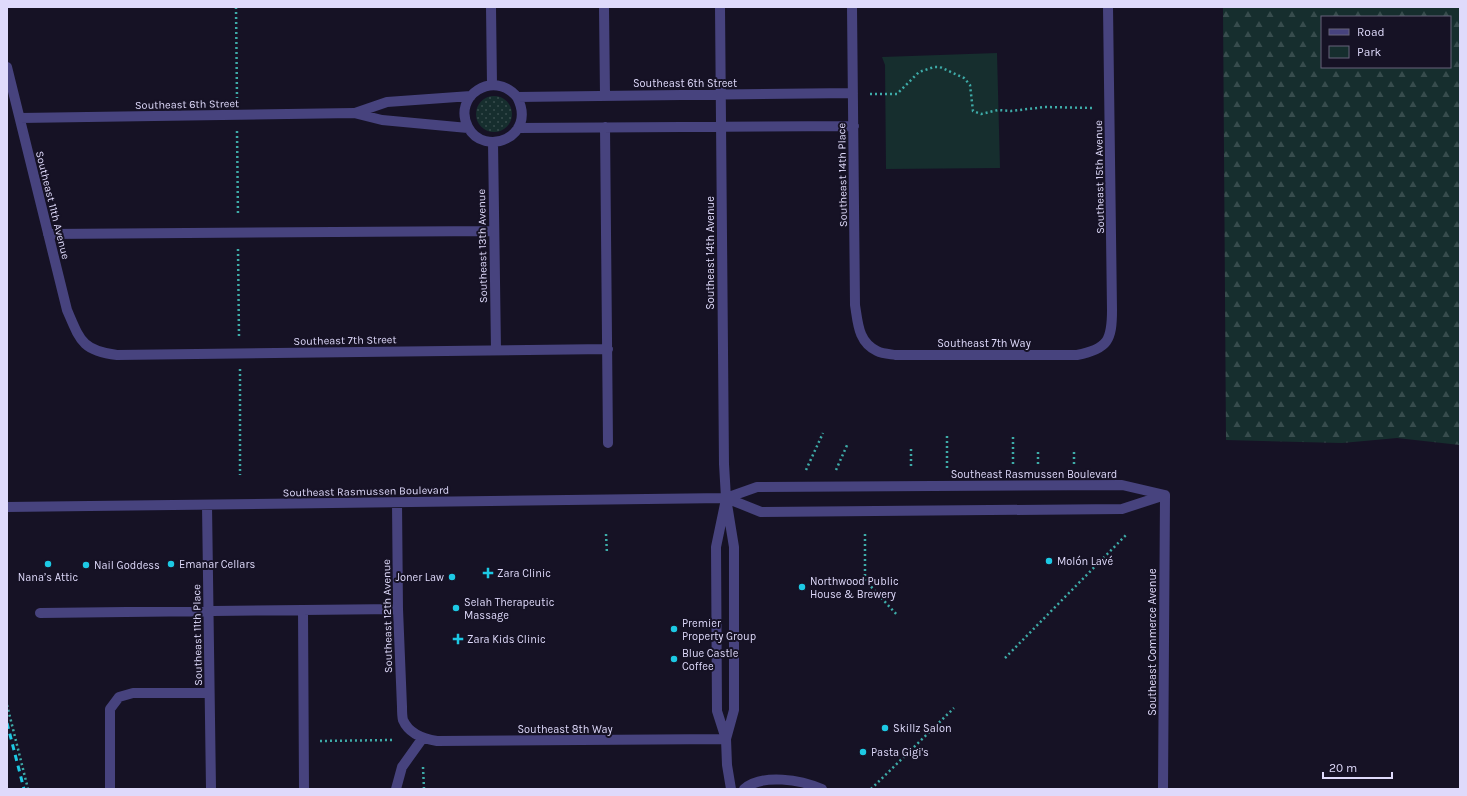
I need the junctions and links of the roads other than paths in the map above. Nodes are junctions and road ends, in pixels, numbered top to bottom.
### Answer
1 (491, 7) edge
2 (604, 7) edge
3 (720, 7) edge
4 (852, 7) edge
5 (1108, 7) edge
6 (7, 67) edge
7 (492, 85) junction
8 (853, 93) junction
9 (721, 95) junction
10 (471, 96) junction
11 (605, 96) junction
12 (517, 97) junction
13 (354, 113) junction
14 (20, 118) junction
15 (854, 126) junction
16 (605, 127) junction
17 (468, 128) junction
18 (518, 128) junction
19 (721, 128) junction
20 (493, 142) junction
21 (494, 231) junction
22 (48, 234) junction
23 (865, 342) joint
24 (85, 345) joint
25 (1104, 345) joint
26 (608, 349) junction
27 (496, 350) junction
28 (608, 443) dead end
29 (1165, 495) junction
30 (726, 498) junction
31 (397, 503) junction
32 (207, 504) junction
33 (7, 507) edge
34 (398, 609) junction
35 (303, 610) junction
36 (209, 611) junction
37 (40, 613) dead end
38 (209, 693) junction
39 (422, 739) junction
40 (726, 739) junction
41 (110, 789) edge
42 (211, 789) edge
43 (304, 789) edge
44 (396, 789) edge
45 (731, 789) edge
46 (744, 789) edge
47 (822, 789) edge
48 (1163, 789) edge

1 - 7 street
2 - 11 street
3 - 9 street, Southeast 14th Avenue
4 - 8 street, Southeast 14th Place
5 - 25 street, Southeast 15th Avenue
6 - 14 street, Southeast 11th Avenue
7 - 10 street, Southeast 6th Street
7 - 12 street
8 - 9 street, Southeast 6th Street
8 - 15 street, Southeast 14th Place
9 - 11 street, Southeast 6th Street
9 - 19 street, Southeast 14th Avenue
10 - 13 street, Southeast 6th Street
10 - 17 street
11 - 12 street, Southeast 6th Street
12 - 18 street
13 - 14 street, Southeast 6th Street
13 - 17 street, Southeast 6th Street
14 - 22 street, Southeast 11th Avenue
15 - 19 street
15 - 23 street, Southeast 14th Place
16 - 18 street
16 - 19 street
16 - 26 street
17 - 20 street
18 - 20 street
19 - 30 street, Southeast 14th Avenue
20 - 21 street, Southeast 13th Avenue
21 - 22 street
21 - 27 street, Southeast 13th Avenue
22 - 24 street, Southeast 11th Avenue
23 - 25 street, Southeast 7th Way
24 - 27 street, Southeast 7th Street
26 - 27 street, Southeast 7th Street
26 - 28 street
29 - 30 street, Southeast Rasmussen Boulevard
29 - 30 street, Southeast Rasmussen Boulevard
29 - 48 street, Southeast Commerce Avenue
30 - 31 street, Southeast Rasmussen Boulevard
30 - 40 street, Southeast 14th Avenue
30 - 40 street, Southeast 14th Avenue
31 - 32 street, Southeast Rasmussen Boulevard
31 - 34 street, Southeast 12th Avenue
32 - 33 street, Southeast Rasmussen Boulevard
32 - 36 street, Southeast 11th Place
34 - 35 street
34 - 39 street, Southeast 12th Avenue
35 - 36 street
35 - 43 street
36 - 37 street
36 - 38 street, Southeast 11th Place
38 - 41 street
38 - 42 street, Southeast 11th Place
39 - 40 street, Southeast 8th Way
39 - 44 street
40 - 45 street, Southeast 14th Avenue
46 - 47 street

